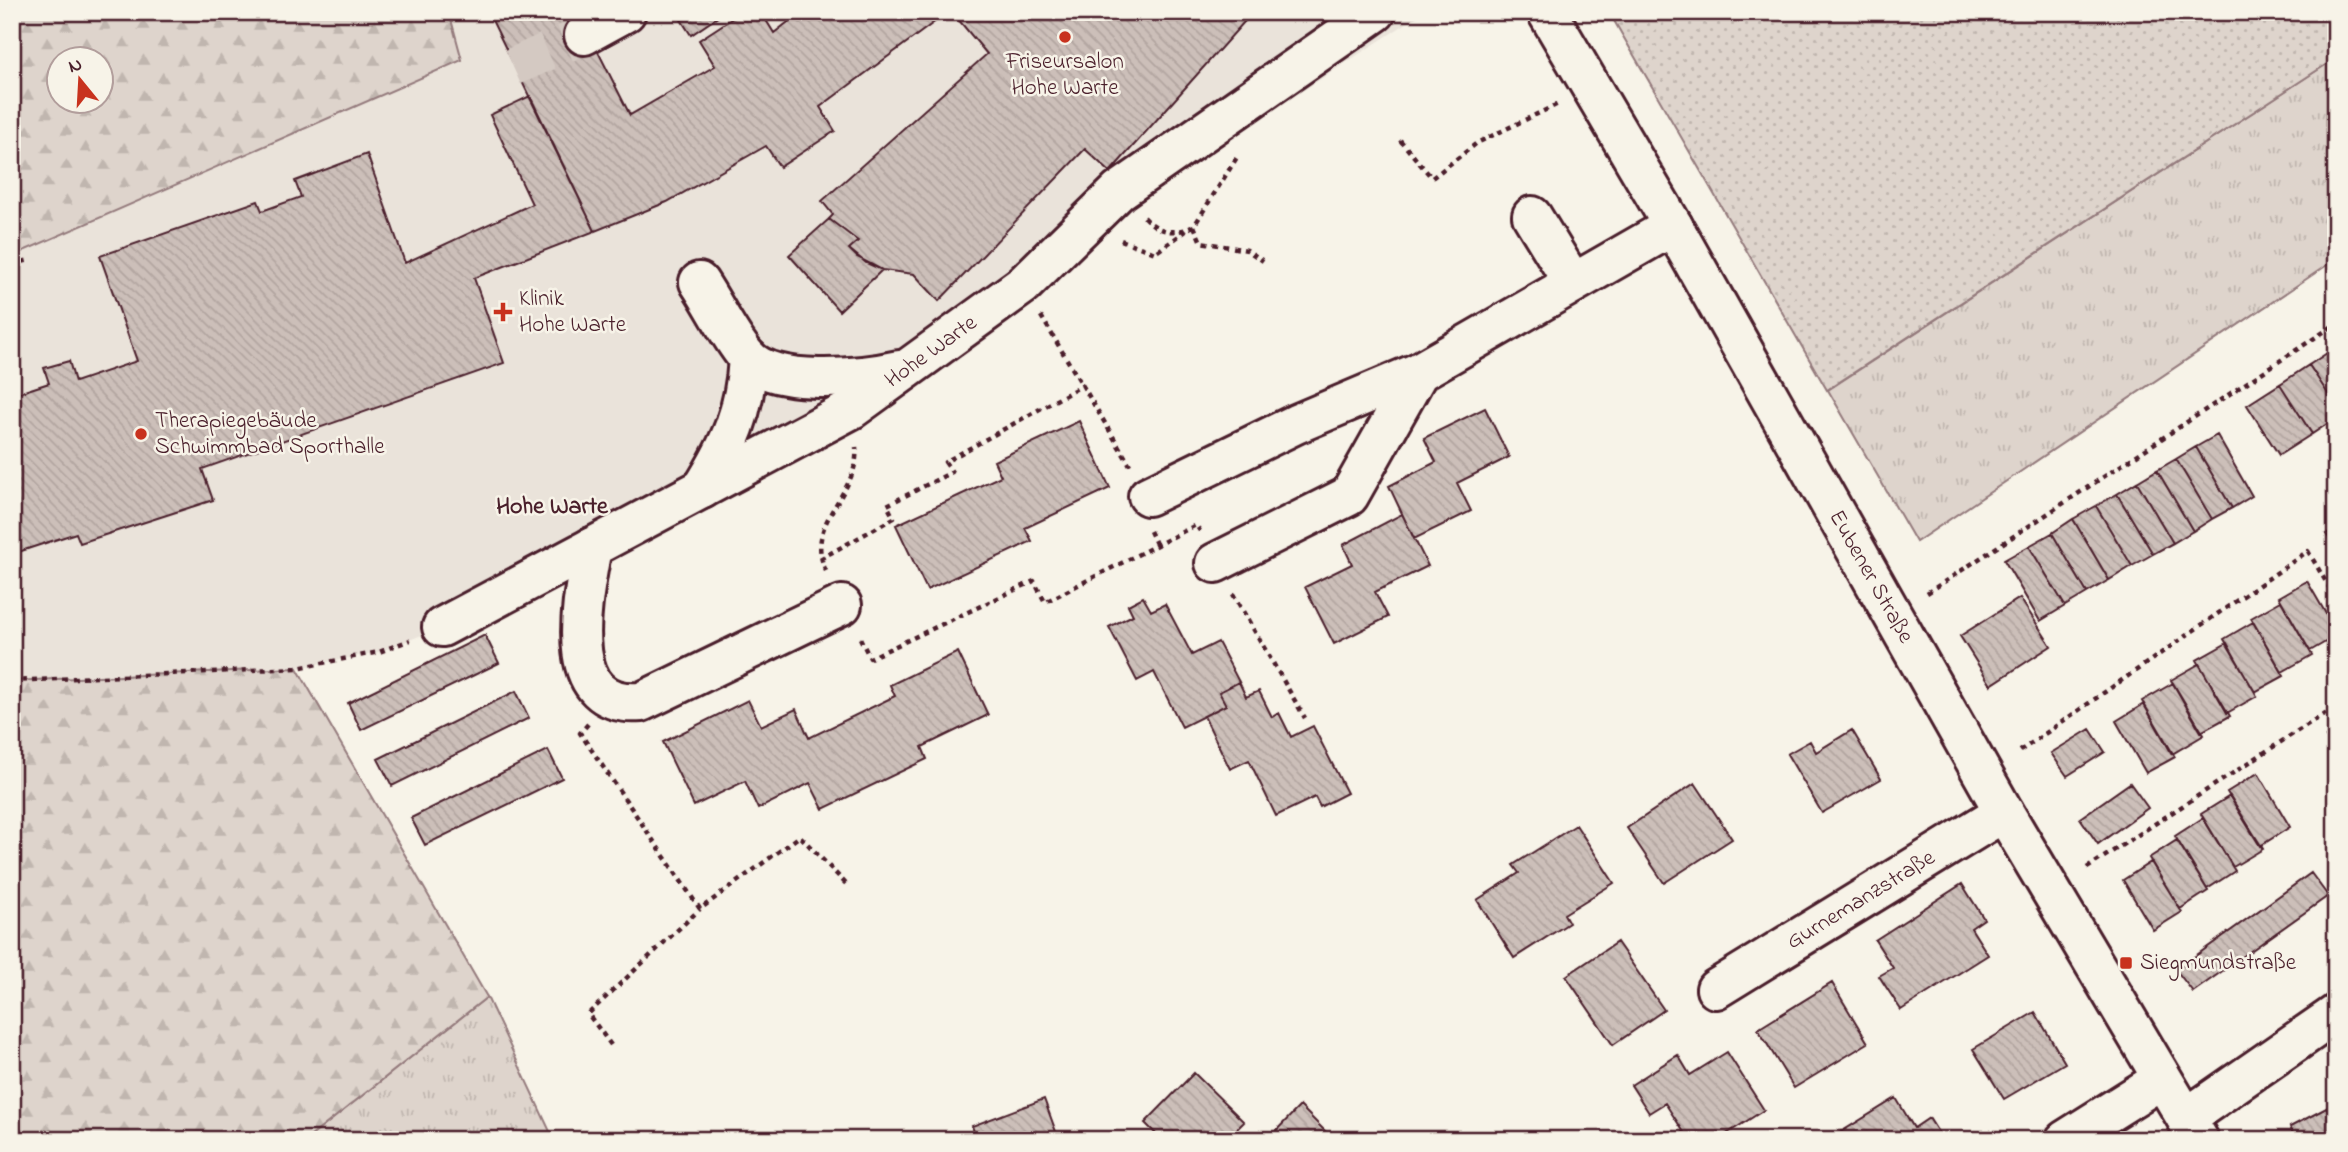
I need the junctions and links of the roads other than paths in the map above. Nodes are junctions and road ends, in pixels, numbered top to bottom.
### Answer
1 (626, 12) edge
2 (1376, 12) edge
3 (1547, 12) edge
4 (584, 34) tunnel mouth
5 (1532, 216) dead end
6 (1673, 226) junction
7 (699, 282) dead end
8 (1573, 283) junction
9 (748, 358) junction
10 (905, 369) junction
11 (1419, 372) junction
12 (702, 489) junction
13 (1148, 496) road end
14 (592, 547) junction
15 (1215, 563) road end
16 (842, 605) road end
17 (442, 627) road end
18 (2004, 812) junction
19 (1716, 989) dead end
20 (2336, 1014) edge
21 (2162, 1079) junction
22 (2193, 1129) edge
23 (2065, 1140) edge

1 - 4 street
2 - 10 street, Hohe Warte
3 - 6 street, Eubener Straße
5 - 8 street
6 - 8 street
6 - 18 street, Eubener Straße
7 - 9 street
8 - 11 street
9 - 10 street
9 - 12 street
10 - 12 street, Hohe Warte
11 - 13 street
11 - 15 street
12 - 14 street, Hohe Warte
14 - 16 street
14 - 17 street, Hohe Warte
18 - 19 street, Gurnemanzstraße
18 - 21 street, Eubener Straße
20 - 22 street
21 - 22 street, Eubener Straße
21 - 23 street

